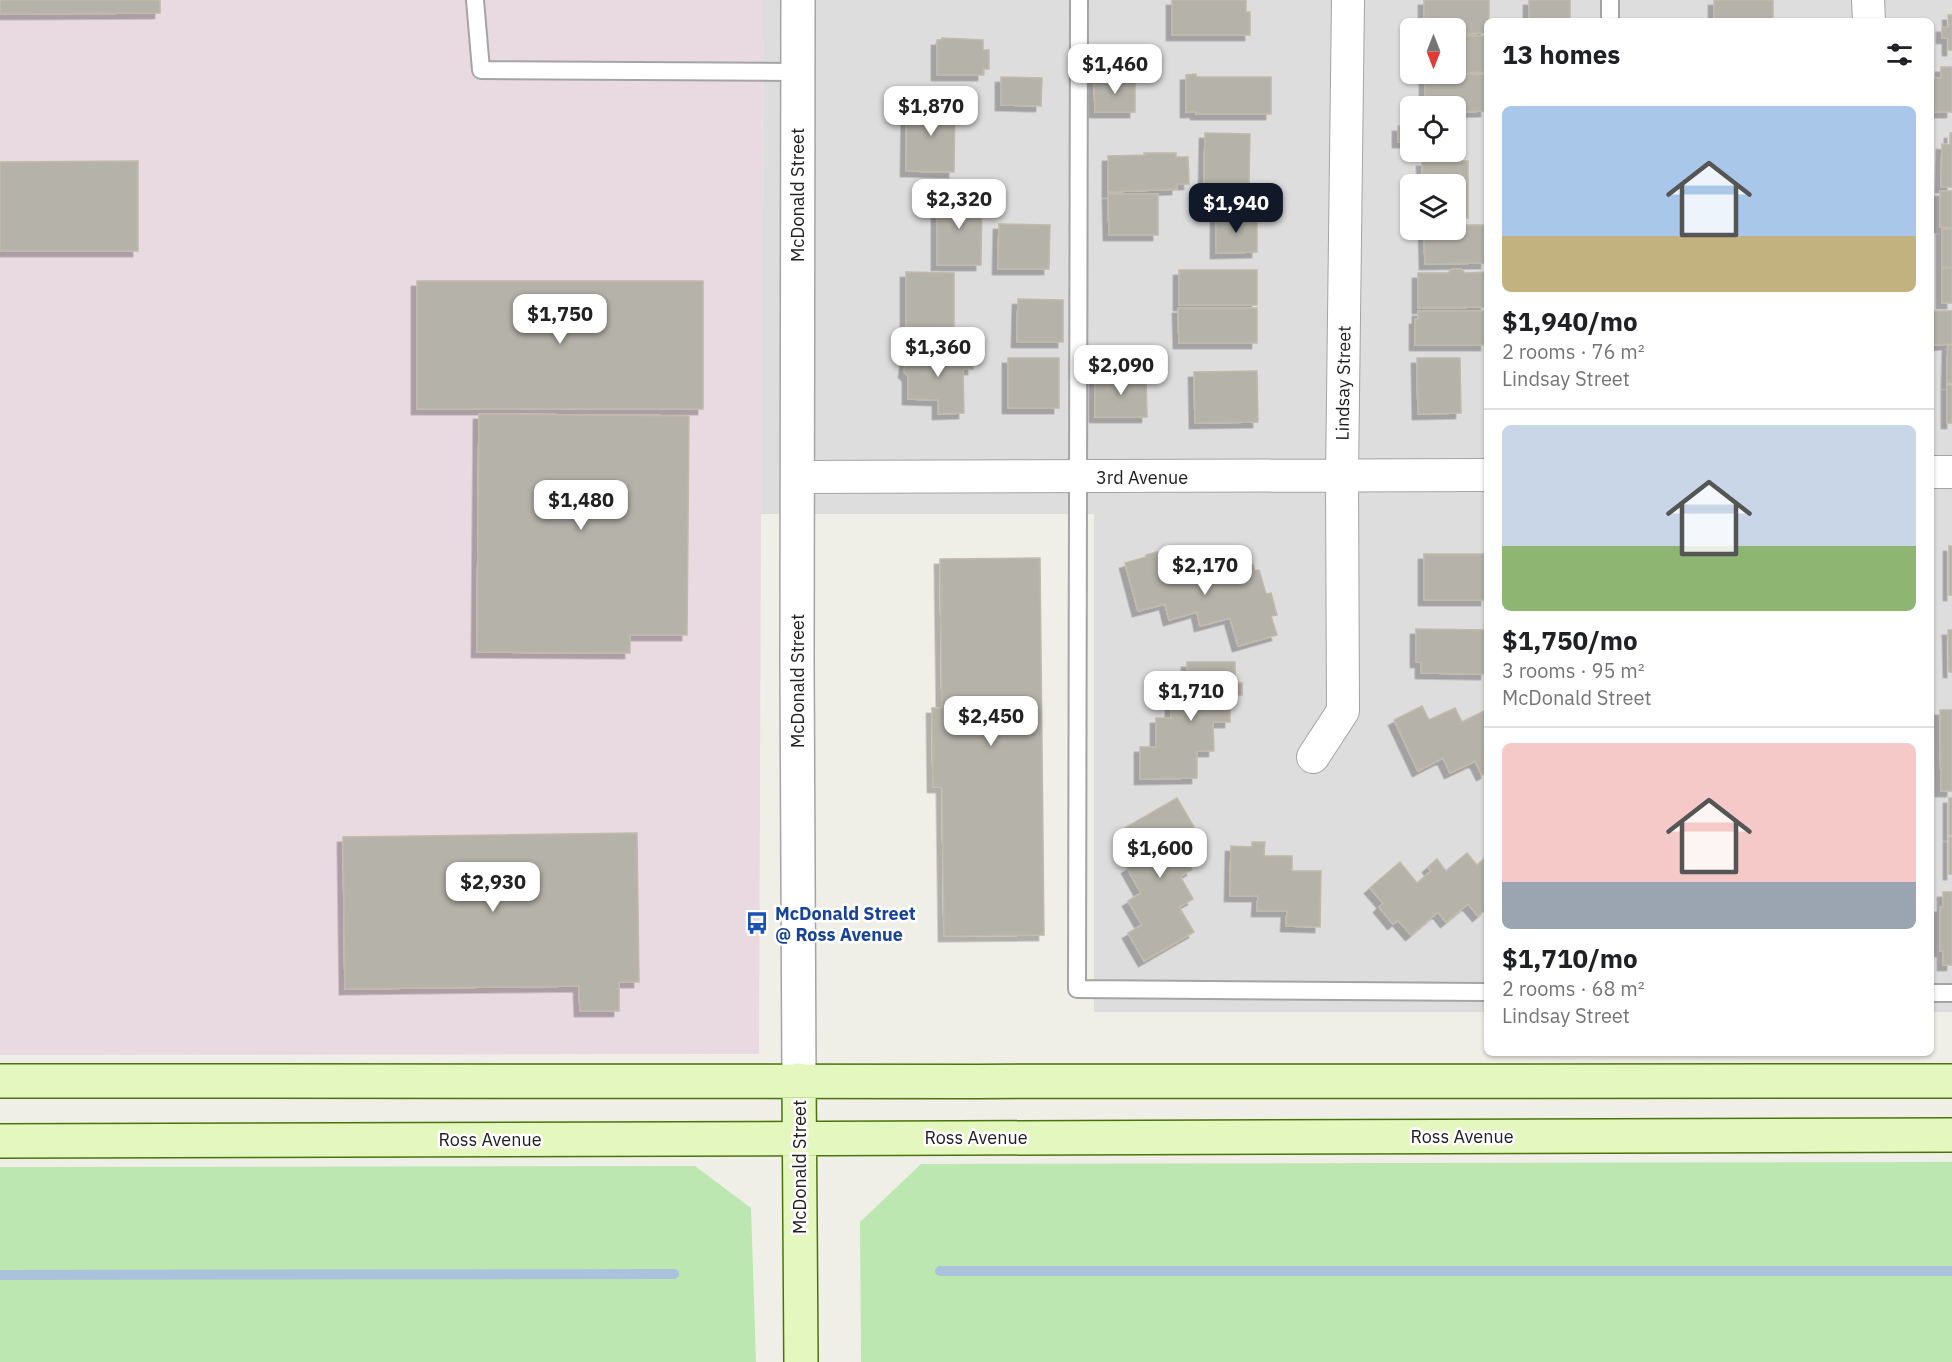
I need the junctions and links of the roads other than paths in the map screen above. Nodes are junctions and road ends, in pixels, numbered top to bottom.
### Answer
1 (475, 0) edge
2 (798, 0) edge
3 (1079, 0) edge
4 (1348, 0) edge
5 (1610, 0) edge
6 (1868, 0) edge
7 (1611, 18) edge
8 (1869, 18) edge
9 (797, 72) junction
10 (1934, 472) edge
11 (1952, 472) edge
12 (1484, 475) edge
13 (1342, 476) junction
14 (797, 477) junction
15 (1077, 477) junction
16 (1313, 757) dead end
17 (1484, 992) edge
18 (1934, 993) edge
19 (1952, 993) edge
20 (798, 1080) junction
21 (0, 1081) edge
22 (1952, 1081) edge
23 (1952, 1135) edge
24 (798, 1138) junction
25 (0, 1141) edge
26 (801, 1362) edge

1 - 9 lane
2 - 9 street, McDonald Street
3 - 15 lane
4 - 13 street, Lindsay Street
5 - 7 lane
6 - 8 street
9 - 14 street, McDonald Street
10 - 11 street
12 - 13 street, 3rd Avenue
13 - 15 street, 3rd Avenue
13 - 16 street, Lindsay Street
14 - 15 street, 3rd Avenue
14 - 20 street, McDonald Street
15 - 17 lane
18 - 19 lane
20 - 21 main road
20 - 22 main road
20 - 24 main road, McDonald Street
23 - 24 main road, Ross Avenue
24 - 25 main road, Ross Avenue
24 - 26 main road, McDonald Street

